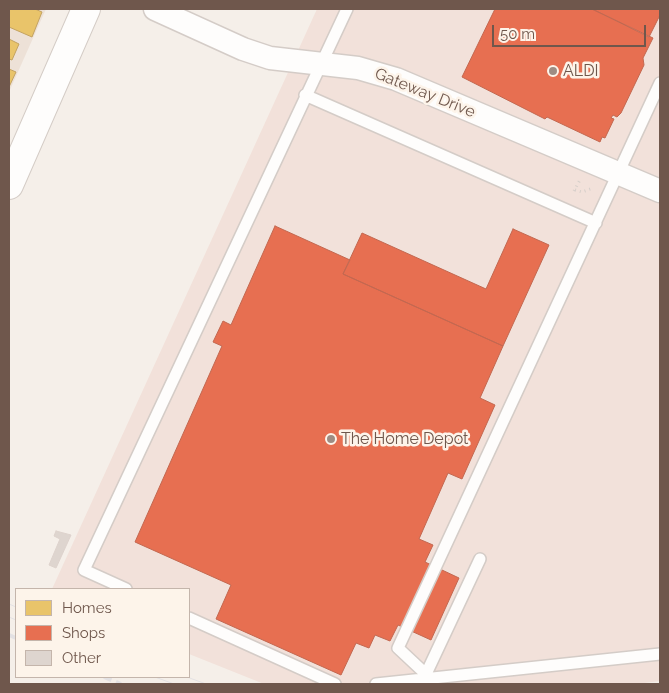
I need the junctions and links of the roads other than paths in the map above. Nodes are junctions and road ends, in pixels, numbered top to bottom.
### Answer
1 (86, 9) edge
2 (155, 9) edge
3 (347, 9) edge
4 (320, 64) junction
5 (660, 84) edge
6 (305, 96) junction
7 (619, 174) junction
8 (9, 185) edge
9 (660, 191) edge
10 (596, 223) junction
11 (480, 559) dead end
12 (124, 588) edge
13 (190, 618) edge
14 (660, 654) edge
15 (428, 676) junction
16 (335, 684) edge
17 (376, 684) edge

1 - 8 street
2 - 4 street, Gateway Drive
3 - 4 lane
4 - 6 lane
4 - 7 street, Gateway Drive
5 - 7 lane
6 - 10 lane
6 - 12 lane
7 - 9 street, Gateway Drive
7 - 10 lane
10 - 15 lane
11 - 15 lane
13 - 16 lane
14 - 15 lane
15 - 17 lane

